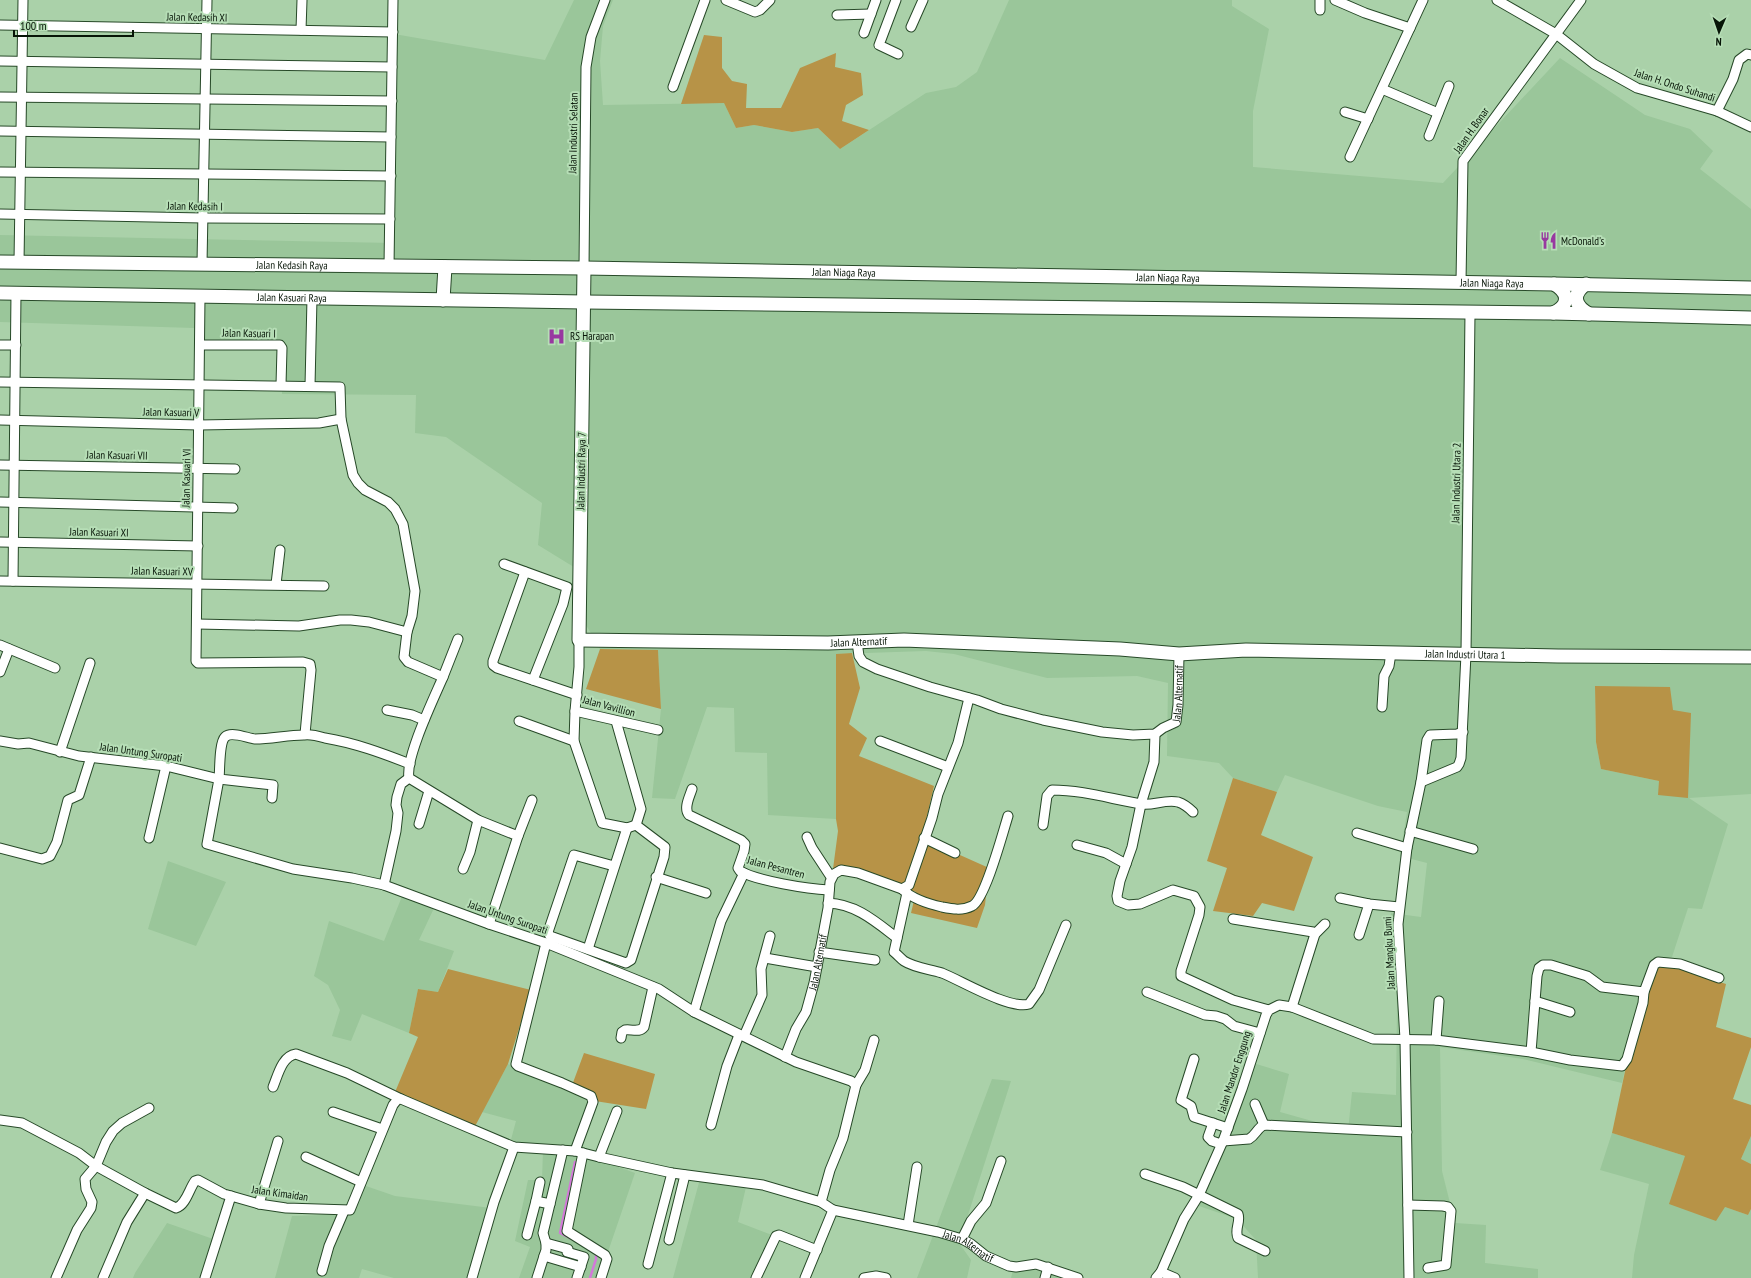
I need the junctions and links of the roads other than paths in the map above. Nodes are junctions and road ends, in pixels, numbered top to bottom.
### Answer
1 (23, 0) edge
2 (207, 0) edge
3 (302, 0) edge
4 (394, 0) edge
5 (605, 0) edge
6 (705, 0) edge
7 (726, 0) edge
8 (770, 0) edge
9 (876, 0) edge
10 (896, 0) edge
11 (923, 0) edge
12 (1320, 0) edge
13 (1335, 0) edge
14 (1423, 0) edge
15 (1497, 0) edge
16 (1581, 0) edge
17 (1320, 10) dead end
18 (871, 14) junction
19 (837, 15) dead end
20 (0, 25) edge
21 (22, 25) junction
22 (911, 27) dead end
23 (1410, 28) junction
24 (206, 29) junction
25 (301, 30) junction
26 (393, 32) junction
27 (864, 33) dead end
28 (1556, 34) junction
29 (898, 54) dead end
30 (1751, 55) edge
31 (0, 61) edge
32 (22, 62) junction
33 (206, 64) junction
34 (392, 66) junction
35 (1449, 86) dead end
36 (673, 87) dead end
37 (1382, 88) junction
38 (0, 97) edge
39 (21, 98) junction
40 (205, 99) junction
41 (392, 101) junction
42 (1717, 111) junction
43 (1345, 112) dead end
44 (1438, 113) junction
45 (1368, 119) junction
46 (1751, 127) edge
47 (0, 131) edge
48 (21, 131) junction
49 (205, 134) junction
50 (1429, 136) dead end
51 (391, 137) junction
52 (1350, 157) dead end
53 (0, 172) edge
54 (20, 172) junction
55 (204, 173) junction
56 (391, 176) junction
57 (0, 214) edge
58 (20, 215) junction
59 (203, 218) junction
60 (390, 219) junction
61 (0, 262) edge
62 (19, 262) junction
63 (202, 264) junction
64 (389, 266) junction
65 (445, 267) junction
66 (584, 268) junction
67 (1460, 282) junction
68 (1554, 284) junction
69 (1586, 284) junction
70 (1751, 288) edge
71 (0, 293) edge
72 (16, 293) junction
73 (200, 296) junction
74 (312, 298) junction
75 (443, 300) junction
76 (584, 302) junction
77 (1470, 313) junction
78 (1553, 313) junction
79 (1589, 314) junction
80 (1751, 318) edge
81 (0, 345) edge
82 (16, 345) junction
83 (200, 345) junction
84 (0, 382) edge
85 (16, 382) junction
86 (200, 384) junction
87 (281, 385) junction
88 (310, 386) junction
89 (341, 419) junction
90 (0, 420) edge
91 (15, 420) junction
92 (199, 425) junction
93 (0, 465) edge
94 (14, 466) junction
95 (198, 468) junction
96 (235, 469) dead end
97 (0, 502) edge
98 (14, 503) junction
99 (198, 507) junction
100 (233, 508) dead end
101 (0, 542) edge
102 (14, 543) junction
103 (198, 546) junction
104 (280, 550) dead end
105 (504, 564) dead end
106 (525, 572) junction
107 (0, 581) edge
108 (13, 581) junction
109 (197, 583) junction
110 (276, 584) junction
111 (324, 586) dead end
112 (197, 624) junction
113 (407, 632) junction
114 (458, 639) dead end
115 (578, 640) junction
116 (857, 642) junction
117 (0, 646) edge
118 (9, 649) junction
119 (1391, 653) junction
120 (1179, 654) junction
121 (1466, 654) junction
122 (1751, 657) edge
123 (90, 662) dead end
124 (55, 668) dead end
125 (0, 672) edge
126 (443, 677) junction
127 (533, 680) junction
128 (577, 695) junction
129 (969, 698) junction
130 (1382, 707) dead end
131 (387, 710) dead end
132 (576, 712) junction
133 (424, 720) junction
134 (519, 721) dead end
135 (616, 721) junction
136 (658, 730) dead end
137 (1464, 732) junction
138 (305, 734) junction
139 (1155, 734) junction
140 (0, 741) edge
141 (574, 741) junction
142 (880, 741) dead end
143 (60, 752) junction
144 (91, 757) junction
145 (410, 764) junction
146 (166, 766) junction
147 (948, 767) junction
148 (409, 778) junction
149 (219, 779) junction
150 (1421, 782) junction
151 (692, 789) dead end
152 (429, 791) junction
153 (272, 798) dead end
154 (532, 800) dead end
155 (1141, 804) junction
156 (1193, 812) dead end
157 (1008, 816) dead end
158 (478, 820) junction
159 (419, 824) dead end
160 (636, 825) junction
161 (1043, 825) dead end
162 (627, 828) junction
163 (1410, 831) junction
164 (1357, 833) dead end
165 (518, 836) junction
166 (807, 837) dead end
167 (149, 838) dead end
168 (924, 838) junction
169 (1077, 845) dead end
170 (0, 848) edge
171 (1407, 848) junction
172 (1473, 849) dead end
173 (955, 853) dead end
174 (1126, 864) junction
175 (614, 866) junction
176 (463, 869) dead end
177 (744, 873) junction
178 (656, 877) junction
179 (832, 877) junction
180 (384, 885) junction
181 (829, 890) junction
182 (904, 891) junction
183 (706, 893) dead end
184 (1340, 898) dead end
185 (828, 903) junction
186 (1369, 904) junction
187 (1399, 907) junction
188 (1233, 919) dead end
189 (489, 924) junction
190 (1325, 924) dead end
191 (1066, 925) dead end
192 (1315, 934) junction
193 (1359, 935) dead end
194 (770, 936) dead end
195 (897, 938) junction
196 (546, 943) junction
197 (588, 948) junction
198 (819, 952) junction
199 (764, 958) junction
200 (875, 960) dead end
201 (817, 967) junction
202 (1719, 978) dead end
203 (654, 986) junction
204 (1147, 992) dead end
205 (1644, 992) junction
206 (1439, 1001) dead end
207 (1535, 1001) junction
208 (1292, 1007) junction
209 (1269, 1010) junction
210 (694, 1012) junction
211 (1570, 1012) dead end
212 (1260, 1033) junction
213 (741, 1035) junction
214 (621, 1038) dead end
215 (1405, 1039) junction
216 (874, 1040) dead end
217 (1436, 1040) junction
218 (1531, 1052) junction
219 (785, 1057) junction
220 (1194, 1059) dead end
221 (856, 1085) junction
222 (273, 1087) dead end
223 (401, 1099) junction
224 (1255, 1104) dead end
225 (149, 1108) dead end
226 (617, 1111) dead end
227 (333, 1112) dead end
228 (0, 1120) edge
229 (1213, 1122) junction
230 (711, 1125) dead end
231 (1264, 1126) junction
232 (382, 1128) junction
233 (1228, 1128) junction
234 (1406, 1132) junction
235 (278, 1140) dead end
236 (1222, 1143) junction
237 (514, 1147) junction
238 (563, 1150) junction
239 (579, 1152) junction
240 (306, 1157) dead end
241 (599, 1158) junction
242 (1001, 1161) dead end
243 (96, 1166) junction
244 (917, 1167) dead end
245 (672, 1173) junction
246 (1144, 1174) dead end
247 (685, 1175) junction
248 (361, 1182) junction
249 (540, 1182) dead end
250 (145, 1193) junction
251 (1199, 1195) junction
252 (231, 1196) junction
253 (536, 1201) junction
254 (821, 1202) junction
255 (259, 1204) junction
256 (550, 1204) junction
257 (1408, 1205) junction
258 (833, 1210) junction
259 (344, 1211) junction
260 (908, 1225) junction
261 (527, 1235) dead end
262 (962, 1239) junction
263 (670, 1240) dead end
264 (546, 1243) junction
265 (818, 1250) junction
266 (1265, 1251) dead end
267 (544, 1256) junction
268 (648, 1264) dead end
269 (581, 1267) junction
270 (1048, 1267) junction
271 (1428, 1268) dead end
272 (322, 1271) dead end
273 (1159, 1275) edge
274 (540, 1277) edge
275 (56, 1278) edge
276 (103, 1278) edge
277 (205, 1278) edge
278 (472, 1278) edge
279 (577, 1278) edge
280 (601, 1278) edge
281 (756, 1278) edge
282 (805, 1278) edge
283 (864, 1278) edge
284 (886, 1278) edge
285 (1045, 1278) edge
286 (1078, 1278) edge
287 (1175, 1278) edge
288 (1409, 1278) edge

1 - 21 street
2 - 24 street
3 - 25 street
4 - 26 street
5 - 66 street, Jalan Industri Selatan
6 - 36 street
7 - 8 street
9 - 18 street
10 - 29 street
11 - 22 street
12 - 17 street
13 - 23 street
14 - 23 street
15 - 28 street, Jalan H. Ondo Suhandi
16 - 28 street, Jalan H. Bonar
18 - 19 street
18 - 27 street
20 - 21 street, Jalan Kedasih XI
21 - 24 street, Jalan Kedasih XI
21 - 32 street
23 - 37 street
24 - 25 street, Jalan Kedasih XI
24 - 33 street
25 - 26 street, Jalan Kedasih XI
26 - 34 street
28 - 42 street, Jalan H. Ondo Suhandi
28 - 67 street, Jalan H. Bonar
30 - 42 street
31 - 32 street
32 - 33 street
32 - 39 street
33 - 34 street
33 - 40 street
34 - 41 street
35 - 44 street
37 - 44 street
37 - 45 street
38 - 39 street
39 - 40 street
39 - 48 street
40 - 41 street
40 - 49 street
41 - 51 street
42 - 46 street, Jalan H. Ondo Suhandi
43 - 45 street
44 - 50 street
45 - 52 street
47 - 48 street
48 - 49 street
48 - 54 street
49 - 51 street
49 - 55 street
51 - 56 street
53 - 54 street
54 - 55 street
54 - 58 street
55 - 56 street
55 - 59 street
56 - 60 street
57 - 58 street, Jalan Kedasih I
58 - 59 street, Jalan Kedasih I
58 - 62 street
59 - 60 street, Jalan Kedasih I
59 - 63 street
60 - 64 street
61 - 62 main road, Jalan Kedasih Raya
62 - 63 main road, Jalan Kedasih Raya
63 - 64 main road, Jalan Kedasih Raya
64 - 65 main road, Jalan Kedasih Raya
65 - 66 main road, Jalan Kedasih Raya
65 - 75 main road
66 - 67 main road, Jalan Niaga Raya
66 - 76 main road, Jalan Industri Raya 7
67 - 68 main road, Jalan Niaga Raya
68 - 69 main road, Jalan Niaga Raya
68 - 78 main road
69 - 70 main road, Jalan Niaga Raya
69 - 79 main road
71 - 72 main road, Jalan Kasuari Raya
72 - 73 main road, Jalan Kasuari Raya
72 - 82 street
73 - 74 main road, Jalan Kasuari Raya
73 - 83 street, Jalan Kasuari VI
74 - 75 main road, Jalan Kasuari Raya
74 - 88 street
75 - 76 main road, Jalan Kasuari Raya
76 - 77 main road
76 - 115 main road, Jalan Industri Raya 7
77 - 78 main road
77 - 121 street, Jalan Industri Utara 2
78 - 79 main road
79 - 80 main road
81 - 82 street
82 - 85 street
83 - 86 street, Jalan Kasuari VI
83 - 87 street, Jalan Kasuari I
84 - 85 street
85 - 86 street
85 - 91 street
86 - 87 street
86 - 92 street, Jalan Kasuari VI
87 - 88 street
88 - 89 street
89 - 92 street, Jalan Kasuari V
89 - 113 street
90 - 91 street, Jalan Kasuari V
91 - 92 street, Jalan Kasuari V
91 - 94 street
92 - 95 street, Jalan Kasuari VI
93 - 94 street, Jalan Kasuari VII
94 - 95 street, Jalan Kasuari VII
94 - 98 street
95 - 96 street, Jalan Kasuari VII
95 - 99 street, Jalan Kasuari VI
97 - 98 street
98 - 99 street
98 - 102 street
99 - 100 street
99 - 103 street, Jalan Kasuari VI
101 - 102 street, Jalan Kasuari XI
102 - 103 street, Jalan Kasuari XI
102 - 108 street
103 - 109 street, Jalan Kasuari VI
104 - 110 street
105 - 106 street
106 - 127 street
106 - 127 street
107 - 108 street, Jalan Kasuari XV
108 - 109 street, Jalan Kasuari XV
109 - 110 street, Jalan Kasuari XV
109 - 112 street, Jalan Kasuari VI
110 - 111 street, Jalan Kasuari XV
112 - 113 street
112 - 138 street, Jalan Kasuari VI
113 - 126 street
114 - 126 street
115 - 116 main road, Jalan Alternatif
115 - 128 street, Jalan Vavillion
116 - 120 main road, Jalan Alternatif
116 - 129 street, Jalan Alternatif
117 - 118 street
118 - 124 street
118 - 125 street
119 - 120 main road, Jalan Industri Utara 1
119 - 121 main road, Jalan Industri Utara 1
119 - 130 street
120 - 139 street, Jalan Alternatif
121 - 122 main road, Jalan Industri Utara 1
121 - 137 street
123 - 143 street
126 - 133 street
127 - 128 street
128 - 132 street, Jalan Vavillion
129 - 139 street, Jalan Alternatif
129 - 147 street
131 - 133 street
132 - 135 street, Jalan Vavillion
132 - 141 street
133 - 145 street
134 - 141 street
135 - 136 street, Jalan Vavillion
135 - 160 street
137 - 150 street
137 - 150 street, Jalan Mangku Bumi
138 - 145 street
138 - 149 street
139 - 155 street
140 - 143 street, Jalan Untung Suropati
141 - 162 street
142 - 147 street
143 - 144 street, Jalan Untung Suropati
144 - 146 street, Jalan Untung Suropati
144 - 170 street
145 - 148 street
146 - 149 street, Jalan Untung Suropati
146 - 167 street
147 - 168 street
148 - 152 street
148 - 180 street
149 - 153 street
149 - 180 street, Jalan Untung Suropati
150 - 163 street, Jalan Mangku Bumi
151 - 177 street, Jalan Pesantren
152 - 158 street
152 - 159 street
154 - 165 street
155 - 156 street
155 - 161 street
155 - 174 street
157 - 182 street
158 - 165 street
158 - 176 street
160 - 162 street
160 - 178 street
162 - 175 street
163 - 171 street, Jalan Mangku Bumi
163 - 172 street
164 - 171 street
165 - 189 street
166 - 179 street
168 - 173 street
168 - 182 street
169 - 174 street
171 - 187 street, Jalan Mangku Bumi
174 - 209 street
175 - 197 street
175 - 197 street
177 - 181 street, Jalan Pesantren
177 - 210 street
178 - 183 street
178 - 197 street
179 - 181 street, Jalan Alternatif
179 - 182 street
180 - 189 street, Jalan Untung Suropati
181 - 185 street, Jalan Alternatif
182 - 195 street
184 - 186 street
185 - 195 street
185 - 198 street, Jalan Alternatif
186 - 187 street
186 - 193 street
187 - 215 street, Jalan Mangku Bumi
188 - 192 street
189 - 196 street, Jalan Untung Suropati
190 - 192 street
191 - 195 street
192 - 208 street
194 - 199 street
196 - 203 street, Jalan Untung Suropati
196 - 239 street
198 - 200 street
198 - 201 street, Jalan Alternatif
199 - 201 street
199 - 213 street
201 - 219 street, Jalan Alternatif
202 - 205 street
203 - 210 street, Jalan Untung Suropati
203 - 214 street
204 - 212 street
205 - 207 street
205 - 218 street
206 - 217 street
207 - 211 street
207 - 218 street
208 - 209 street
208 - 215 street
209 - 212 street, Jalan Mandor Enggung
210 - 213 street, Jalan Untung Suropati
212 - 233 street, Jalan Mandor Enggung
213 - 219 street, Jalan Untung Suropati
213 - 230 street
215 - 217 street
215 - 234 street, Jalan Mangku Bumi
216 - 221 street
217 - 218 street
219 - 221 street, Jalan Untung Suropati
220 - 229 street
221 - 254 street
222 - 223 street
223 - 232 street
223 - 237 street
224 - 231 street
225 - 243 street
226 - 241 street
227 - 232 street
228 - 243 street, Jalan Kimaidan
229 - 233 street
229 - 236 street
231 - 234 street
231 - 236 street
232 - 248 street
233 - 236 street, Jalan Mandor Enggung
234 - 257 street, Jalan Mangku Bumi
235 - 255 street
236 - 251 street, Jalan Mandor Enggung
237 - 238 street
237 - 278 street
238 - 239 street
238 - 256 street
239 - 241 street
239 - 280 street
240 - 248 street
241 - 245 street
242 - 262 street
243 - 250 street, Jalan Kimaidan
243 - 275 street
244 - 260 street
245 - 247 street
245 - 268 street
246 - 251 street
247 - 254 street
247 - 263 street
248 - 259 street
249 - 253 street
250 - 252 street, Jalan Kimaidan
250 - 276 street
251 - 266 street
251 - 273 street, Jalan Mandor Enggung
252 - 255 street, Jalan Kimaidan
252 - 277 street
253 - 256 street
253 - 261 street
254 - 258 street
255 - 259 street, Jalan Kimaidan
256 - 264 street
257 - 271 street
257 - 288 street, Jalan Mangku Bumi
258 - 260 street, Jalan Alternatif
258 - 265 street
259 - 272 street
260 - 262 street, Jalan Alternatif
262 - 270 street, Jalan Alternatif
264 - 267 street
264 - 269 street
265 - 281 street
265 - 282 street
267 - 269 street
267 - 274 street
269 - 279 street
270 - 285 street
270 - 286 street, Jalan Alternatif
273 - 287 street
283 - 284 street

